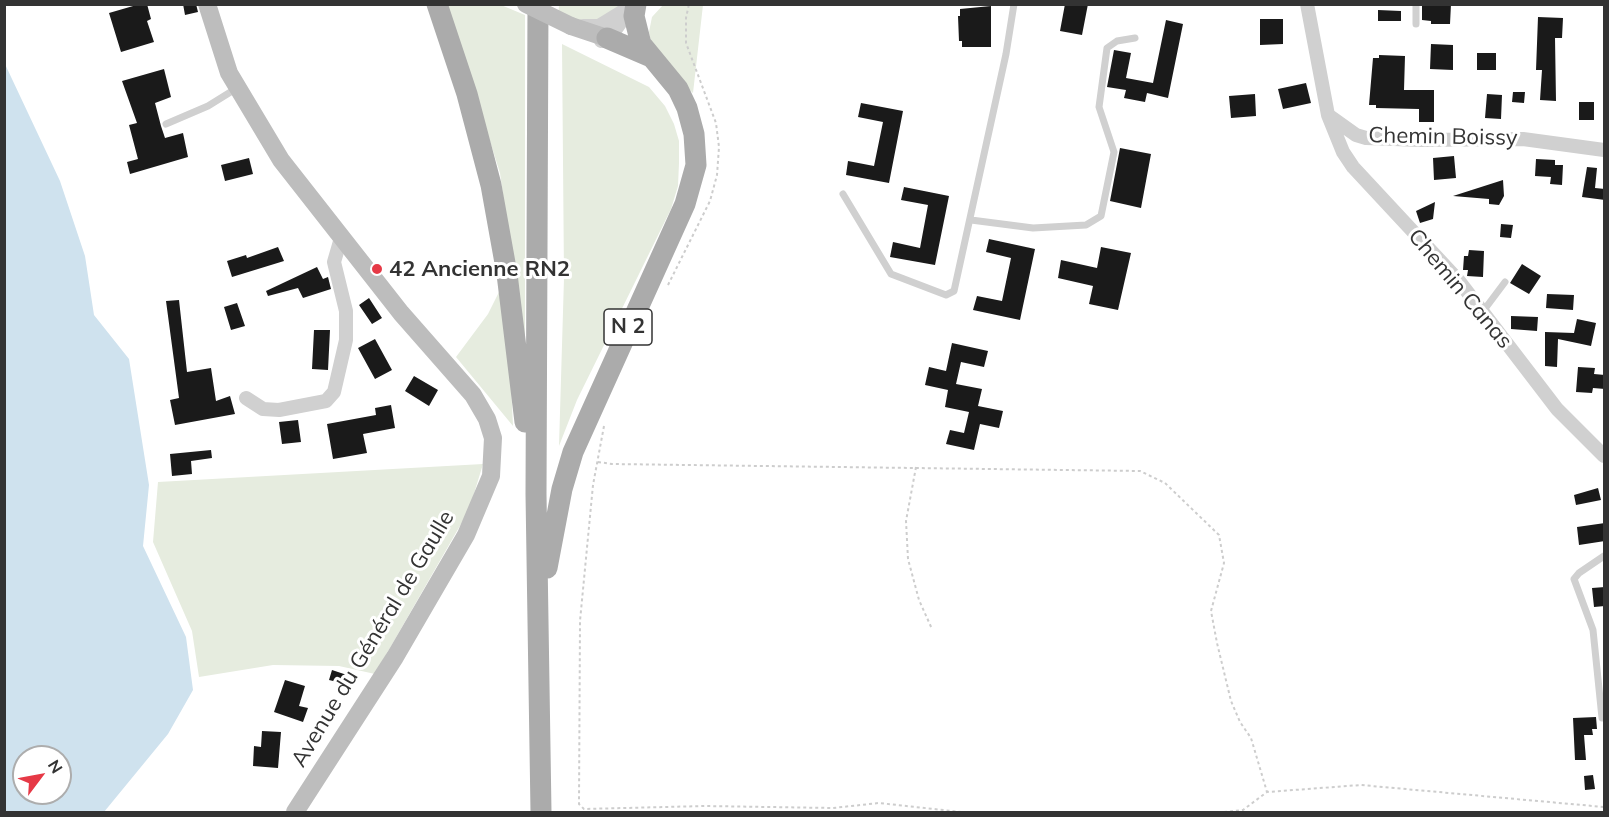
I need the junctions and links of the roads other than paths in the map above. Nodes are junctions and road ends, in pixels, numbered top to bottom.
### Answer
1 (207, 4) edge
2 (526, 4) edge
3 (538, 4) edge
4 (634, 4) edge
5 (1014, 4) edge
6 (1307, 4) edge
7 (1416, 4) edge
8 (437, 5) edge
9 (1416, 24) dead end
10 (572, 26) junction
11 (607, 38) junction
12 (1135, 38) dead end
13 (649, 56) junction
14 (237, 88) junction
15 (1328, 115) junction
16 (166, 124) dead end
17 (1605, 150) edge
18 (843, 194) dead end
19 (971, 220) junction
20 (341, 238) junction
21 (1505, 282) dead end
22 (1484, 310) junction
23 (246, 398) dead end
24 (1605, 456) edge
25 (536, 494) junction
26 (1605, 556) edge
27 (539, 610) junction
28 (1602, 718) dead end
29 (295, 813) edge
30 (541, 813) edge

1 - 14 main road, Avenue du Général de Gaulle
2 - 10 main road, N 2, bridge
3 - 25 main road, N 2
4 - 10 street
4 - 11 street
4 - 13 main road
5 - 19 lane
6 - 15 street
7 - 9 lane
8 - 25 main road, N 2
10 - 11 main road, N 2
11 - 13 main road, N 2
12 - 19 lane
13 - 27 main road, N 2
14 - 16 lane
14 - 20 main road, Avenue du Général de Gaulle
15 - 17 street, Chemin Boissy
15 - 22 street, Chemin Canas
18 - 19 lane
20 - 23 street
20 - 29 main road, Avenue du Général de Gaulle
21 - 22 lane
22 - 24 street, Chemin Canas
25 - 27 main road, N 2
26 - 28 lane
27 - 30 main road, N 2

